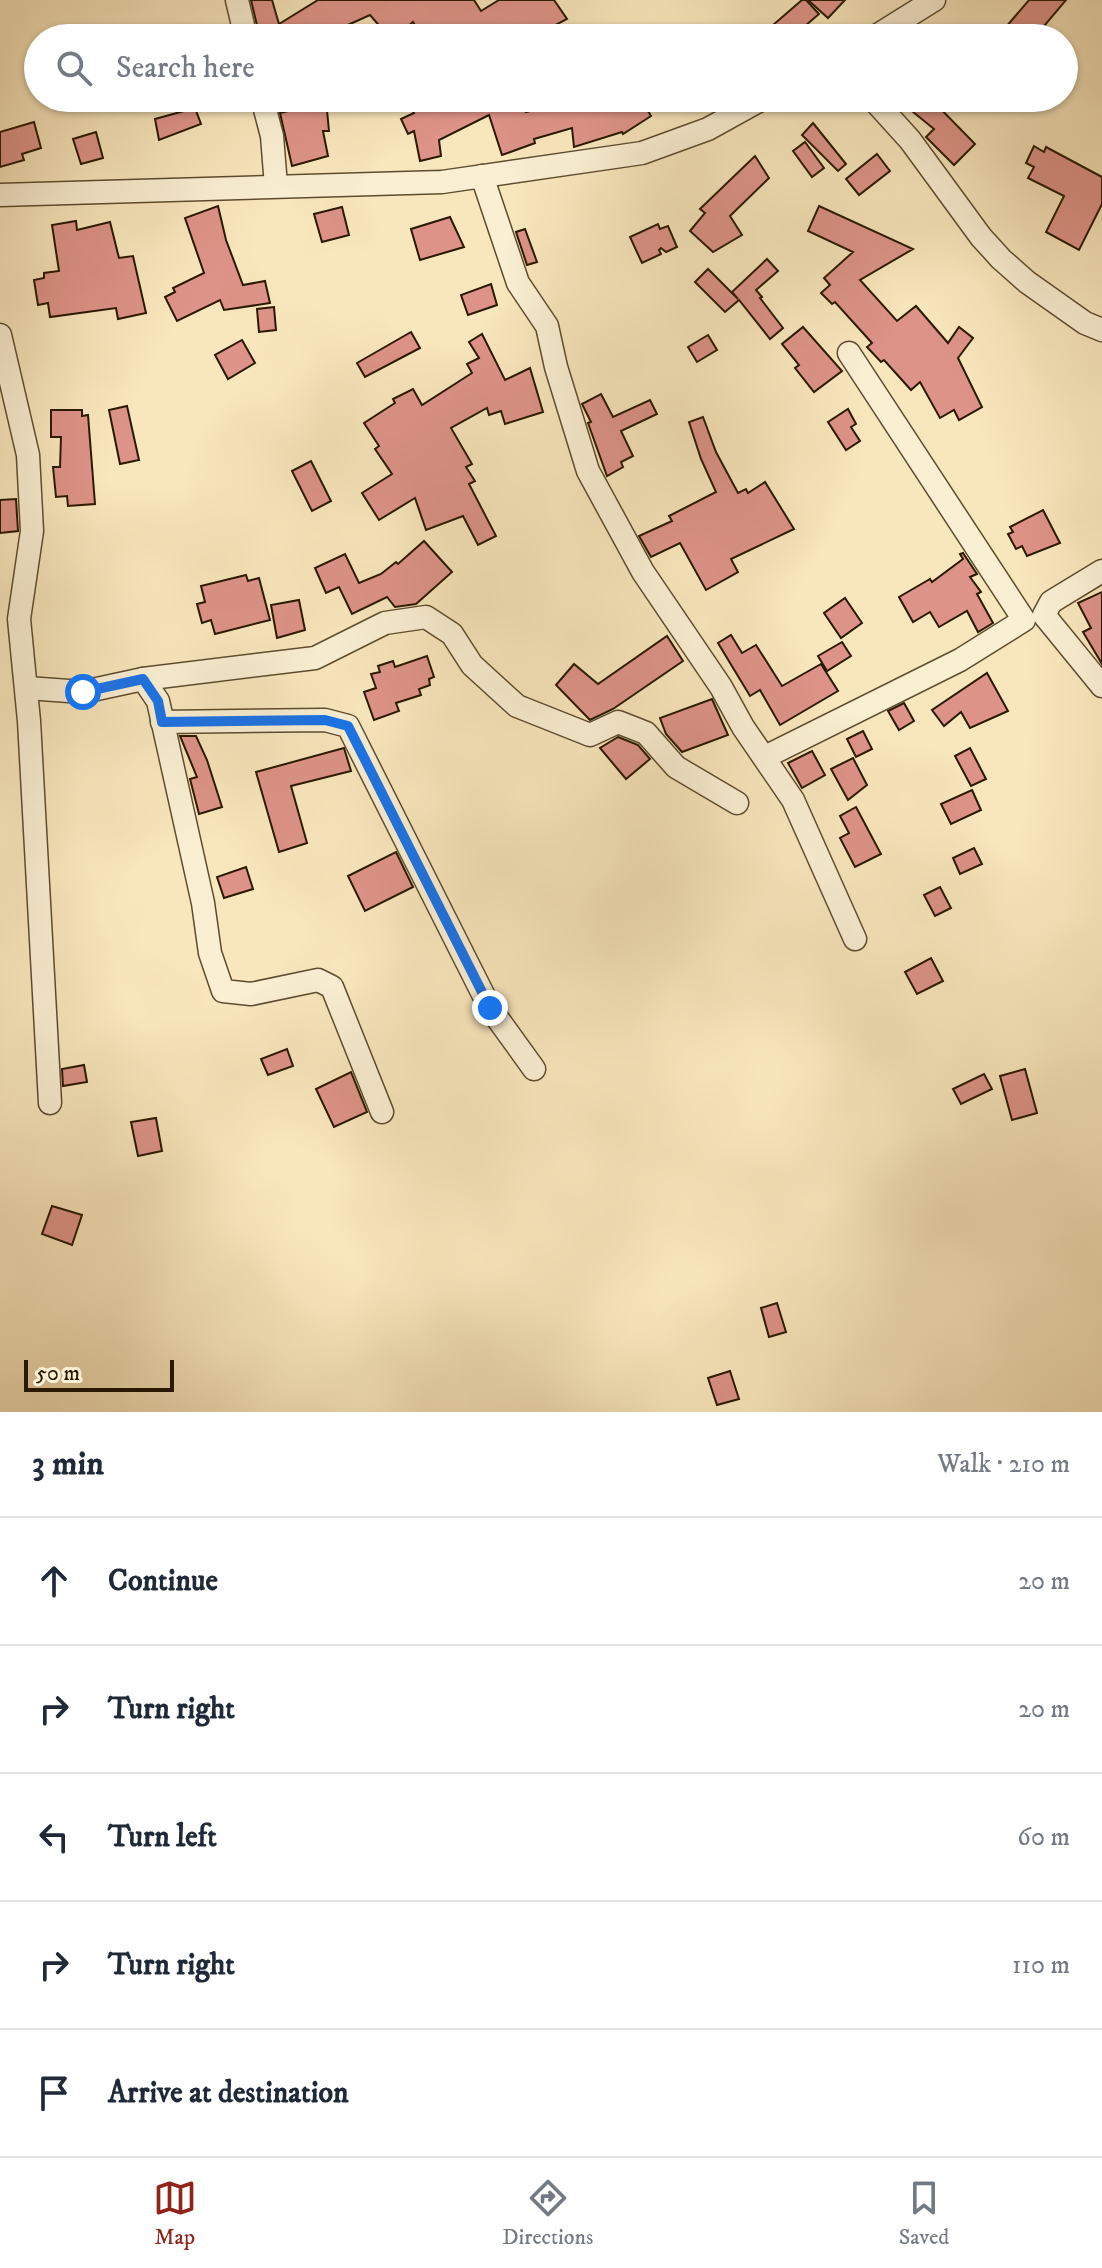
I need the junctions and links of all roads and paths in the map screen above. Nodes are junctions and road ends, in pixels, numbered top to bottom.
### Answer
1 (237, 0) edge
2 (934, 0) edge
3 (243, 24) edge
4 (895, 24) edge
5 (266, 112) edge
6 (739, 112) edge
7 (885, 112) edge
8 (482, 176) junction
9 (276, 186) junction
10 (0, 195) edge
11 (1102, 330) edge
12 (0, 335) edge
13 (849, 353) dead end
14 (1102, 571) edge
15 (143, 679) junction
16 (1102, 686) edge
17 (27, 688) junction
18 (162, 722) junction
19 (765, 757) junction
20 (737, 803) dead end
21 (855, 939) dead end
22 (534, 1069) dead end
23 (50, 1103) dead end
24 (382, 1112) dead end

1 - 3 street
2 - 4 street
5 - 9 street
6 - 8 street
7 - 11 street
8 - 9 street
8 - 19 street
9 - 10 street
12 - 17 street
13 - 19 street
14 - 16 street
15 - 17 street
15 - 18 street
15 - 20 street
17 - 23 street
18 - 22 street
18 - 24 street
19 - 21 street

